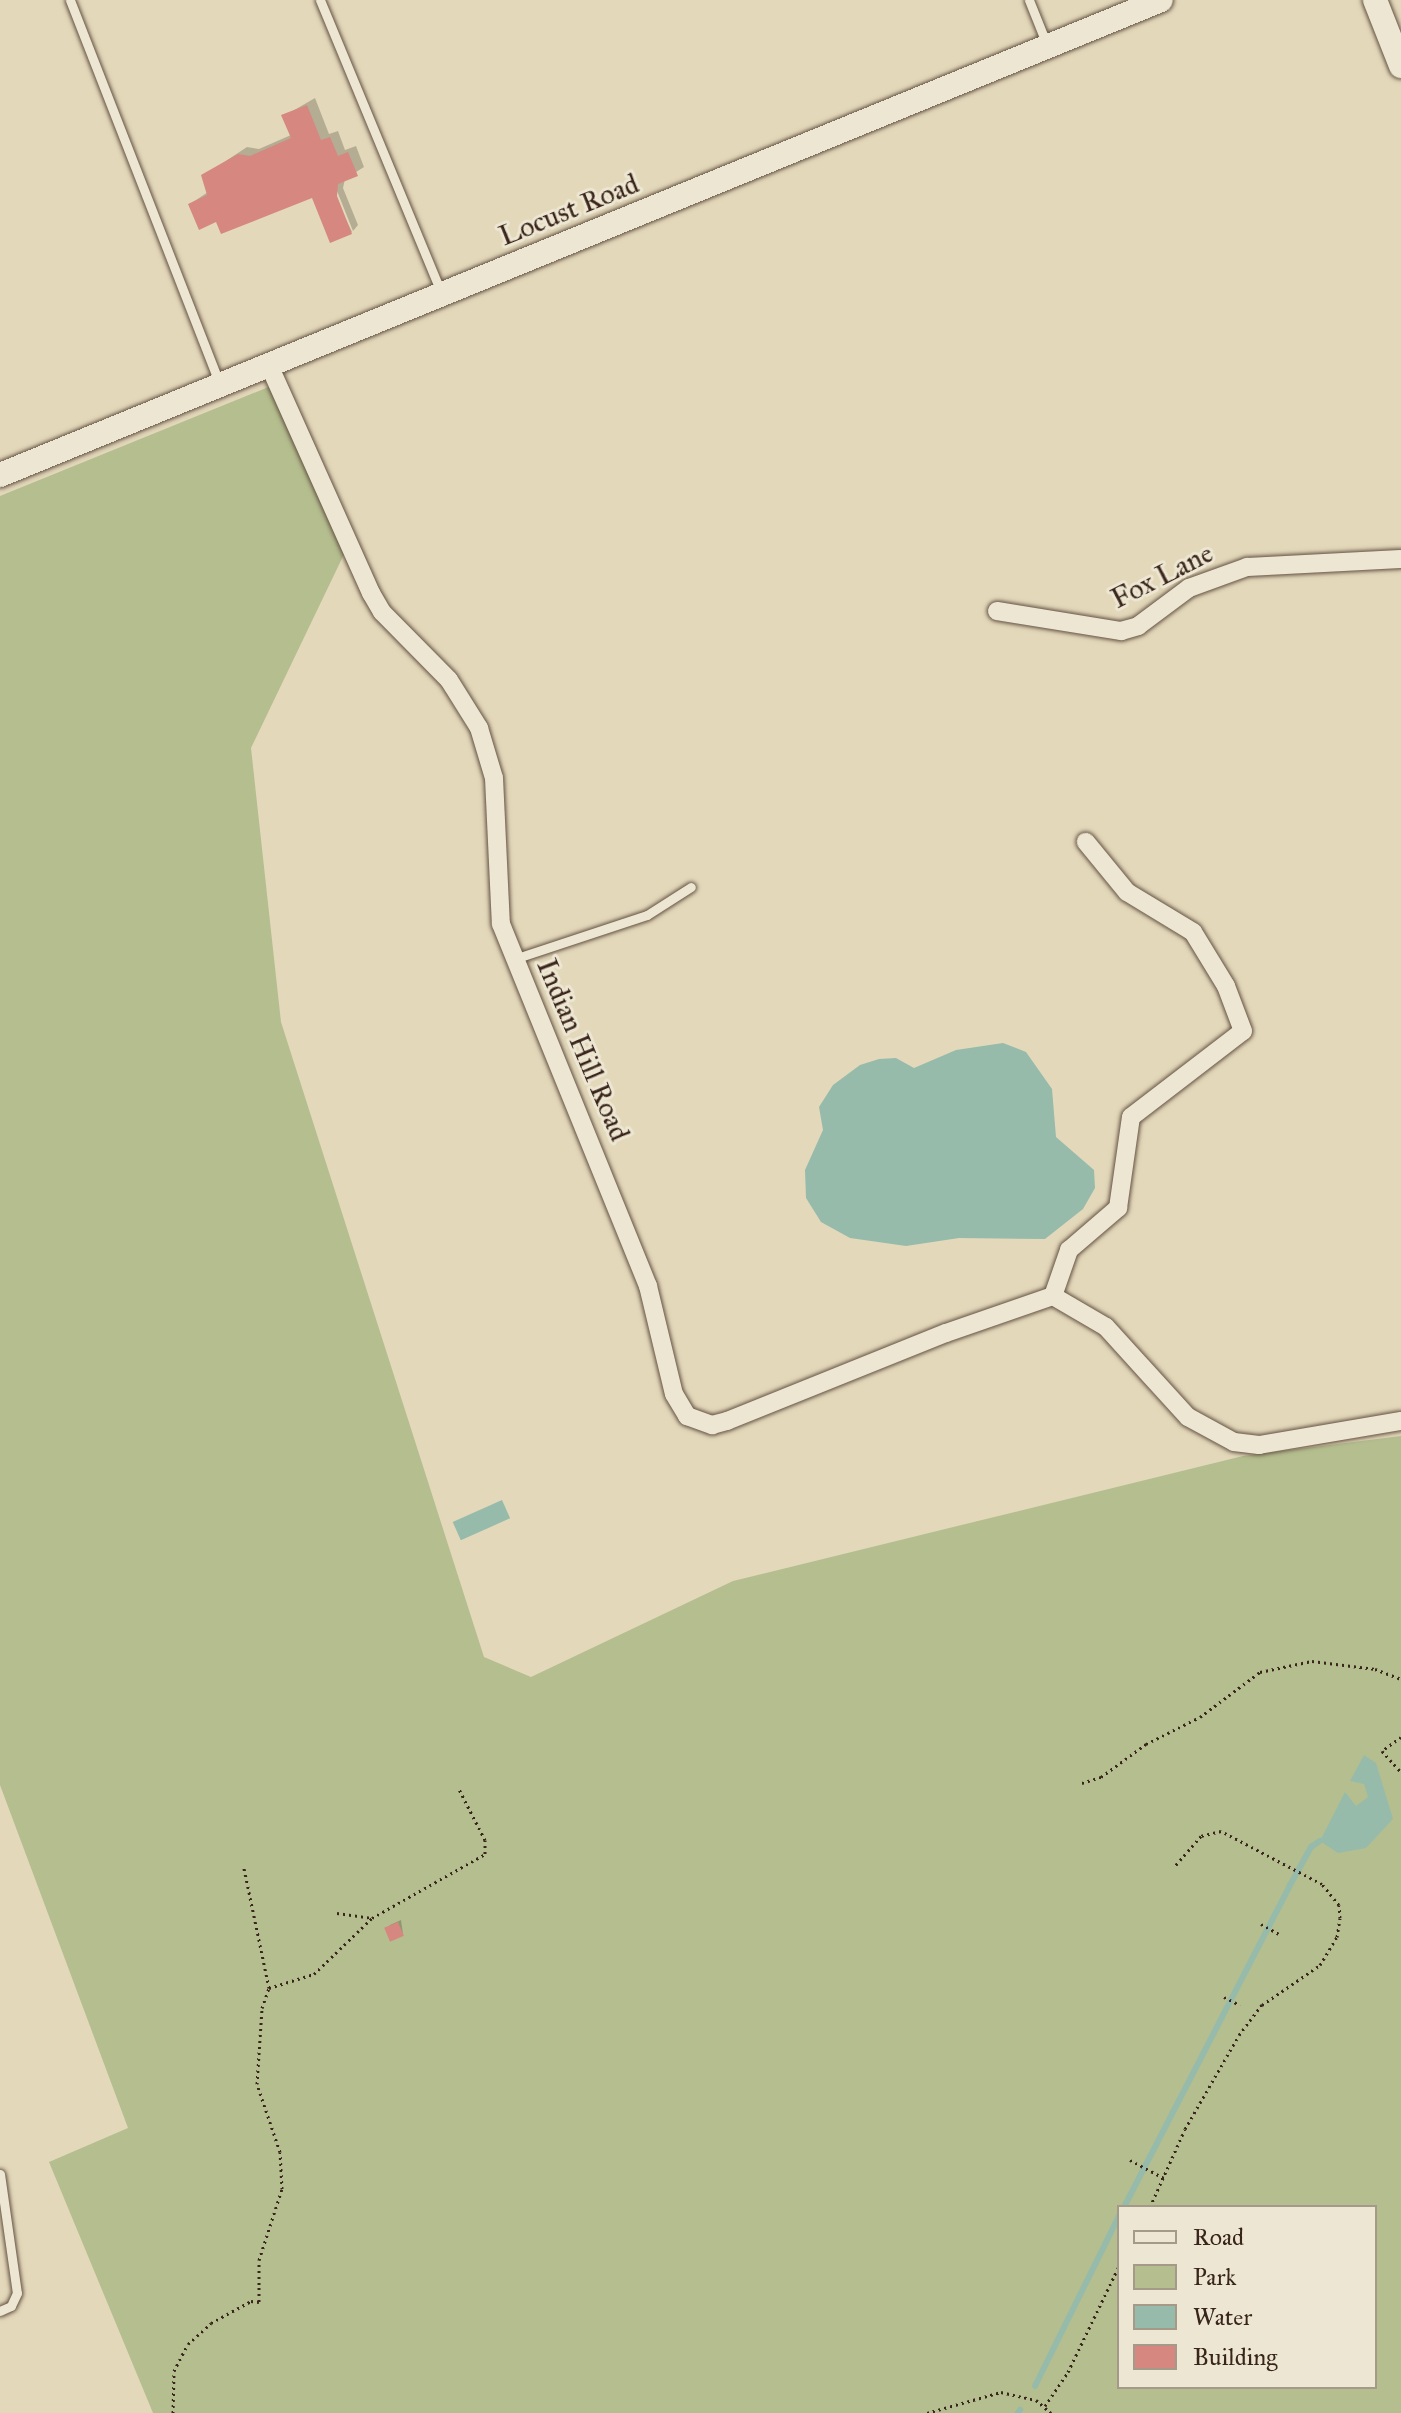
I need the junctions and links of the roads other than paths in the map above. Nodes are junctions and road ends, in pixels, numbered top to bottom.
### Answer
1 (70, 0) edge
2 (320, 0) edge
3 (1029, 0) edge
4 (1161, 0) edge
5 (1375, 0) edge
6 (1047, 46) junction
7 (1401, 66) edge
8 (442, 294) junction
9 (269, 365) junction
10 (220, 385) junction
11 (0, 475) edge
12 (1401, 559) edge
13 (997, 611) dead end
14 (1086, 842) dead end
15 (691, 887) dead end
16 (514, 959) junction
17 (1053, 1296) junction
18 (1401, 1421) edge
19 (0, 2174) edge
20 (0, 2311) edge

1 - 10 lane
2 - 8 lane
3 - 6 lane
4 - 6 street, Locust Road
5 - 7 street
6 - 8 street, Locust Road
8 - 9 street, Locust Road
9 - 10 street, Locust Road
9 - 16 street, Indian Hill Road
10 - 11 street, Locust Road
12 - 13 street, Fox Lane
14 - 17 street
15 - 16 lane
16 - 17 street, Indian Hill Road
17 - 18 street
19 - 20 lane

